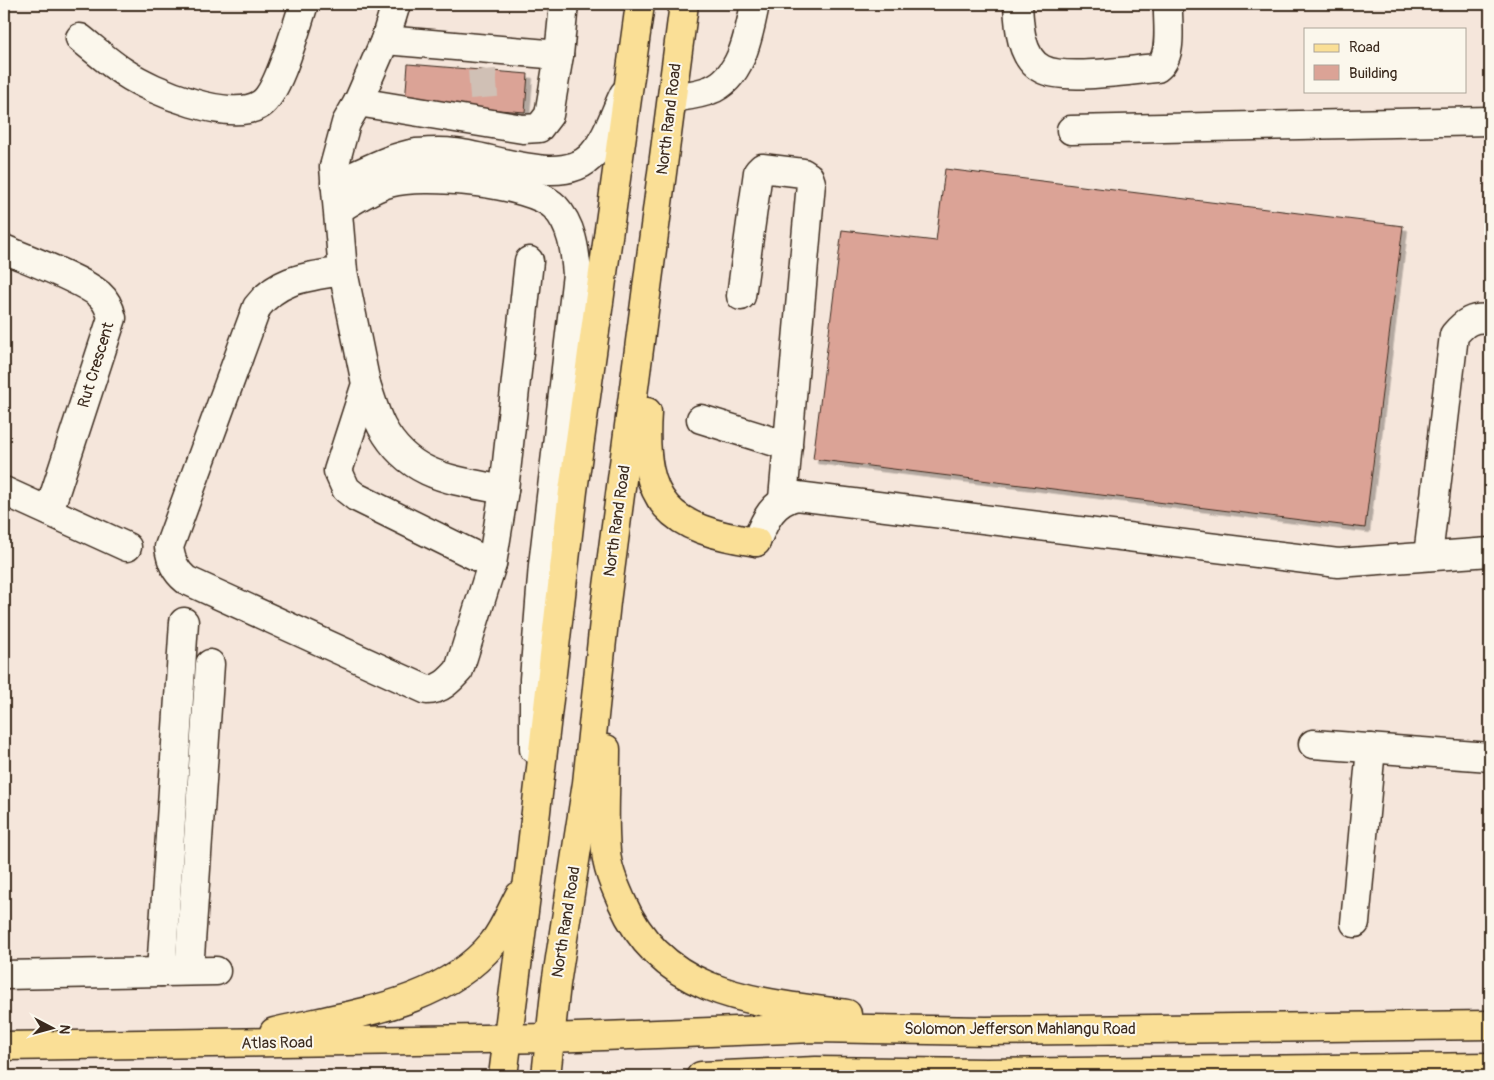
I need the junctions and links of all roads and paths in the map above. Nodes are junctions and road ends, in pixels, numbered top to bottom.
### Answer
1 (304, 4) edge
2 (396, 4) edge
3 (564, 4) edge
4 (640, 4) edge
5 (684, 4) edge
6 (755, 4) edge
7 (1018, 4) edge
8 (1168, 4) edge
9 (80, 38) dead end
10 (385, 40) junction
11 (559, 55) junction
12 (628, 87) junction
13 (672, 98) junction
14 (358, 102) junction
15 (485, 116) junction
16 (1490, 121) edge
17 (1071, 130) dead end
18 (494, 160) junction
19 (502, 187) junction
20 (337, 197) junction
21 (4, 249) edge
22 (529, 261) dead end
23 (651, 268) junction
24 (343, 271) junction
25 (741, 296) dead end
26 (1490, 319) edge
27 (366, 384) junction
28 (701, 420) dead end
29 (788, 446) junction
30 (504, 490) junction
31 (4, 491) edge
32 (783, 499) junction
33 (49, 511) junction
34 (756, 542) joint
35 (128, 547) dead end
36 (1490, 552) edge
37 (1428, 556) junction
38 (492, 564) junction
39 (606, 602) junction
40 (184, 622) dead end
41 (210, 664) dead end
42 (1313, 744) dead end
43 (1371, 748) junction
44 (1490, 757) edge
45 (538, 795) junction
46 (529, 872) junction
47 (1355, 923) dead end
48 (189, 971) junction
49 (216, 971) dead end
50 (161, 972) junction
51 (4, 975) edge
52 (1490, 1025) edge
53 (986, 1031) junction
54 (507, 1038) junction
55 (550, 1038) junction
56 (219, 1044) junction
57 (4, 1046) edge
58 (1490, 1067) edge
59 (979, 1074) edge
60 (503, 1076) edge
61 (546, 1076) edge
62 (700, 1076) edge

1 - 9 street
2 - 10 street
3 - 11 street
4 - 12 main road
5 - 13 main road, North Rand Road
6 - 13 street
7 - 8 street
10 - 11 street
10 - 14 street
11 - 15 street
12 - 18 street
12 - 45 main road
13 - 23 main road, North Rand Road
14 - 15 street
14 - 20 street
15 - 18 street
16 - 17 street
18 - 19 street
18 - 20 street
19 - 20 street
19 - 45 street
20 - 24 street
21 - 33 street, Rut Crescent
22 - 30 street
23 - 34 main road
23 - 39 main road, North Rand Road
24 - 27 street
24 - 38 street
25 - 29 street
26 - 37 street
27 - 30 street
27 - 38 street
28 - 29 street
29 - 32 street
30 - 38 street
31 - 33 street
32 - 34 street
32 - 37 street
33 - 35 street
36 - 37 street
39 - 53 main road
39 - 55 main road, North Rand Road
40 - 50 street
41 - 48 street
42 - 43 street
43 - 44 street
43 - 47 street
45 - 46 main road
46 - 54 main road
46 - 56 main road
48 - 49 street
48 - 50 street
50 - 51 street
52 - 53 main road, Solomon Jefferson Mahlangu Road
53 - 55 main road, Solomon Jefferson Mahlangu Road
54 - 55 main road, Atlas Road
54 - 56 main road, Atlas Road
54 - 60 main road
55 - 61 main road, North Rand Road
56 - 57 main road, Atlas Road
58 - 59 main road
59 - 62 main road

